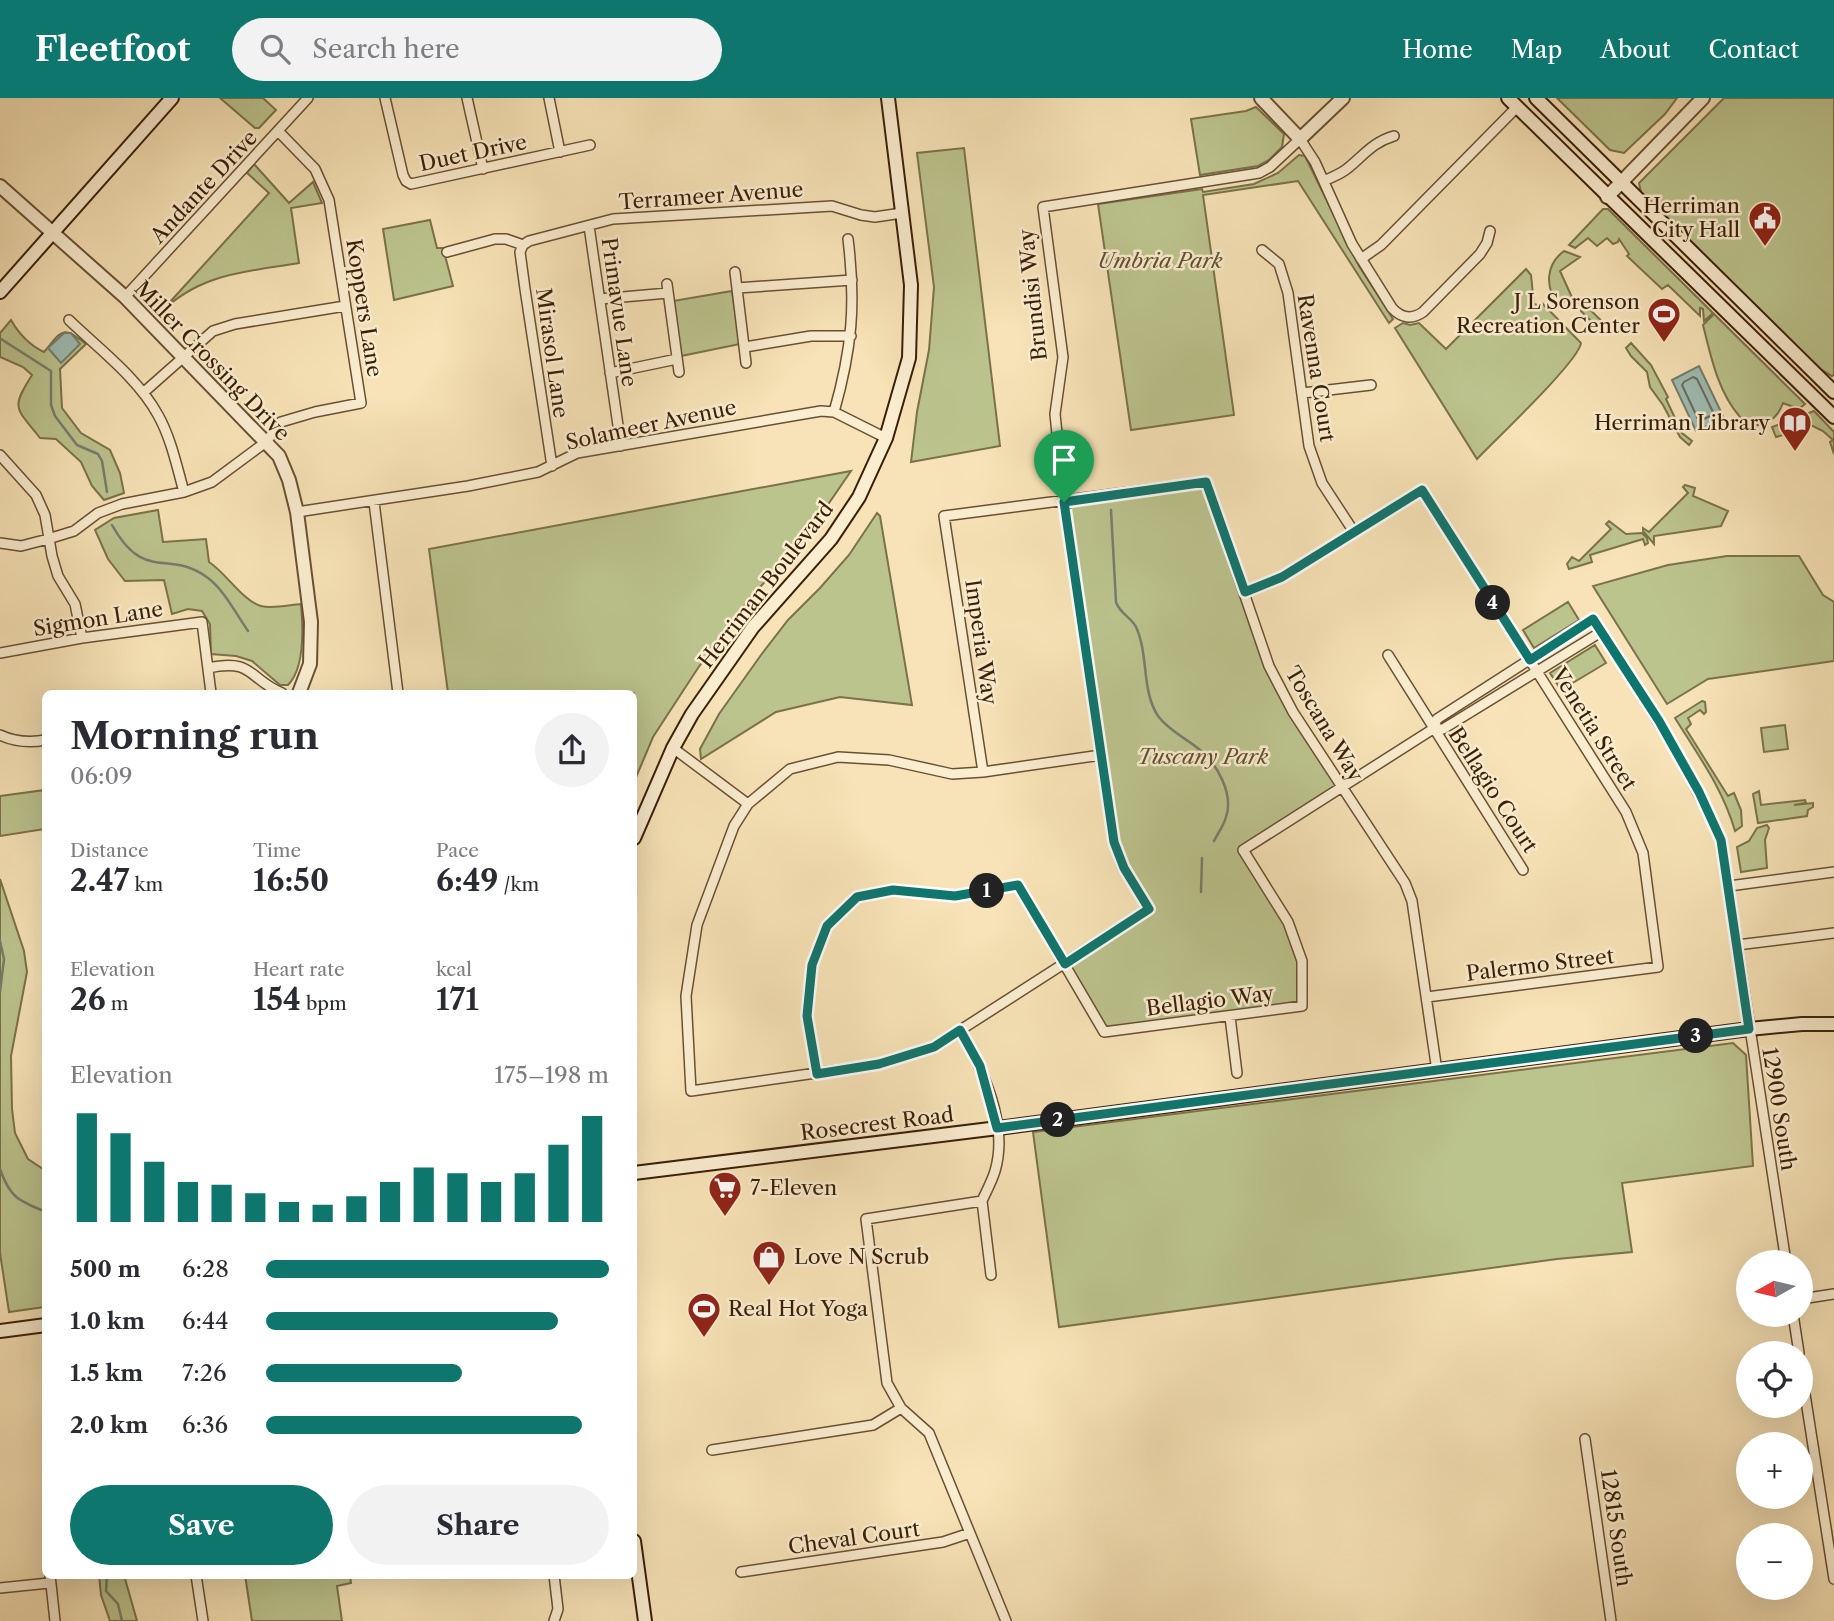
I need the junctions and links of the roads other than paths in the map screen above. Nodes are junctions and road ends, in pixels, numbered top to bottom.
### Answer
1 (172, 98) edge
2 (308, 98) edge
3 (385, 98) edge
4 (467, 98) edge
5 (549, 98) edge
6 (888, 98) edge
7 (1261, 98) edge
8 (1343, 98) edge
9 (1536, 98) edge
10 (1703, 98) edge
11 (1513, 102) edge
12 (278, 132) junction
13 (1394, 136) dead end
14 (1300, 139) junction
15 (590, 145) dead end
16 (560, 152) junction
17 (483, 169) junction
18 (1324, 181) junction
19 (1621, 184) junction
20 (0, 186) edge
21 (1607, 197) junction
22 (902, 212) junction
23 (589, 226) junction
24 (1490, 230) dead end
25 (52, 232) junction
26 (848, 239) dead end
27 (523, 245) junction
28 (1262, 250) dead end
29 (447, 252) dead end
30 (1361, 259) junction
31 (735, 272) dead end
32 (852, 280) junction
33 (737, 288) junction
34 (0, 292) edge
35 (125, 297) junction
36 (600, 299) junction
37 (345, 306) junction
38 (69, 320) dead end
39 (851, 336) junction
40 (745, 347) junction
41 (184, 358) junction
42 (677, 359) junction
43 (747, 363) dead end
44 (679, 372) dead end
45 (610, 373) junction
46 (1370, 385) dead end
47 (1834, 391) edge
48 (143, 393) junction
49 (1303, 393) junction
50 (1820, 404) junction
51 (834, 412) junction
52 (1834, 418) edge
53 (886, 438) junction
54 (266, 442) junction
55 (621, 446) junction
56 (0, 455) edge
57 (552, 466) junction
58 (184, 492) junction
59 (374, 502) junction
60 (1064, 502) junction
61 (297, 513) junction
62 (944, 516) joint
63 (1354, 532) junction
64 (48, 539) junction
65 (0, 543) edge
66 (1245, 592) junction
67 (1593, 619) joint
68 (1601, 632) junction
69 (82, 638) junction
70 (0, 653) edge
71 (1388, 655) dead end
72 (1530, 660) junction
73 (208, 668) junction
74 (1538, 673) junction
75 (211, 690) edge
76 (274, 690) edge
77 (300, 690) edge
78 (398, 690) edge
79 (1433, 729) junction
80 (0, 734) edge
81 (42, 740) edge
82 (673, 748) junction
83 (1101, 755) junction
84 (983, 772) junction
85 (1342, 788) junction
86 (748, 804) junction
87 (637, 831) edge
88 (1523, 870) dead end
89 (1834, 872) edge
90 (1729, 886) junction
91 (1834, 933) edge
92 (1737, 945) junction
93 (1065, 964) junction
94 (1658, 967) joint
95 (1427, 998) junction
96 (1230, 1017) junction
97 (1834, 1024) edge
98 (1749, 1029) junction
99 (960, 1030) junction
100 (1437, 1071) junction
101 (1237, 1073) dead end
102 (817, 1074) junction
103 (997, 1128) junction
104 (637, 1173) edge
105 (982, 1201) junction
106 (1784, 1250) edge
107 (991, 1275) dead end
108 (1834, 1294) edge
109 (1813, 1297) edge
110 (42, 1326) edge
111 (0, 1331) edge
112 (901, 1408) junction
113 (1809, 1418) edge
114 (1586, 1439) dead end
115 (712, 1450) dead end
116 (970, 1533) junction
117 (637, 1563) edge
118 (1833, 1564) edge
119 (741, 1572) dead end
120 (49, 1579) edge
121 (197, 1579) edge
122 (554, 1579) edge
123 (1834, 1579) edge
124 (0, 1588) edge
125 (55, 1621) edge
126 (203, 1621) edge
127 (554, 1621) edge
128 (645, 1621) edge
129 (1006, 1621) edge
130 (1611, 1621) edge

1 - 25 main road
2 - 12 street, Andante Drive
3 - 17 street, Duet Drive
4 - 17 street
5 - 16 street
6 - 22 main road, Herriman Boulevard
7 - 14 main road
8 - 14 main road, Brundisi Way
9 - 19 main road
10 - 19 main road
11 - 21 main road
11 - 30 street
12 - 35 street, Andante Drive
12 - 37 street, Koppers Lane
13 - 18 street
14 - 18 street
14 - 60 street, Brundisi Way
15 - 16 street, Duet Drive
16 - 17 street, Duet Drive
18 - 30 street
19 - 21 main road
19 - 47 main road
20 - 25 main road, Miller Crossing Drive
21 - 50 main road
22 - 23 street, Terrameer Avenue
22 - 53 main road, Herriman Boulevard
23 - 27 street, Terrameer Avenue
23 - 36 street, Primavue Lane
24 - 30 street
25 - 34 main road
25 - 35 main road, Miller Crossing Drive
26 - 32 street
27 - 29 street
27 - 57 street, Mirasol Lane
28 - 49 street, Ravenna Court
31 - 33 street
32 - 33 street
32 - 39 street
33 - 40 street
35 - 41 main road, Miller Crossing Drive
36 - 42 street
36 - 45 street, Primavue Lane
37 - 41 street
37 - 54 street, Koppers Lane
38 - 48 street
39 - 40 street
39 - 51 street
40 - 43 street
41 - 48 street
41 - 54 main road, Miller Crossing Drive
42 - 44 street
42 - 45 street
45 - 55 street, Primavue Lane
46 - 49 street
47 - 50 main road
48 - 58 street
49 - 63 street, Ravenna Court
50 - 52 main road
51 - 53 street
51 - 55 street, Solameer Avenue
53 - 82 main road, Herriman Boulevard
54 - 58 street, Koppers Lane
54 - 61 main road, Miller Crossing Drive
55 - 57 street, Solameer Avenue
56 - 64 street
57 - 59 street, Solameer Avenue
58 - 64 street, Koppers Lane
59 - 61 street, Solameer Avenue
59 - 78 street
60 - 62 street, Toscana Way
60 - 66 street, Toscana Way
60 - 83 street, Brundisi Way
61 - 77 main road, Miller Crossing Drive
62 - 84 street, Imperia Way
63 - 66 street, Venetia Street
63 - 72 street, Venetia Street
64 - 65 street, Koppers Lane
64 - 69 street
66 - 85 street, Toscana Way
67 - 68 street, 12900 South
67 - 72 street, Bellagio Way
68 - 74 street, Bellagio Way
68 - 90 street, 12900 South
69 - 70 street, Sigmon Lane
69 - 73 street, Sigmon Lane
71 - 79 street, Bellagio Court
72 - 74 street, Venetia Street
72 - 79 street, Bellagio Way
73 - 75 street
73 - 76 street
74 - 79 street, Bellagio Way
74 - 94 street, Venetia Street
79 - 85 street, Bellagio Way
79 - 88 street, Bellagio Court
80 - 81 street
82 - 86 street
82 - 87 main road, Herriman Boulevard
83 - 84 street
83 - 93 street, Brundisi Way
84 - 86 street
85 - 95 street, Toscana Way
85 - 96 street, Bellagio Way
86 - 102 street, Brundisi Way
89 - 90 street
90 - 92 street, 12900 South
91 - 92 street
92 - 98 street, 12900 South
93 - 96 street, Bellagio Way
93 - 99 street, Brundisi Way
93 - 102 street
94 - 95 street, Palermo Street
95 - 100 street, Toscana Way
96 - 101 street
97 - 98 main road, Rosecrest Road
98 - 100 main road, Rosecrest Road
98 - 106 street, 12900 South
99 - 102 street, Brundisi Way
99 - 103 street
100 - 103 main road, Rosecrest Road
103 - 104 main road, Rosecrest Road
103 - 105 street
105 - 107 street
105 - 112 street
108 - 109 street
110 - 111 main road
112 - 115 street
112 - 116 street
113 - 118 street
114 - 130 street, 12815 South
116 - 119 street, Cheval Court
116 - 129 street
117 - 128 main road
118 - 123 street
120 - 124 street
120 - 125 street
121 - 126 street
122 - 127 street

